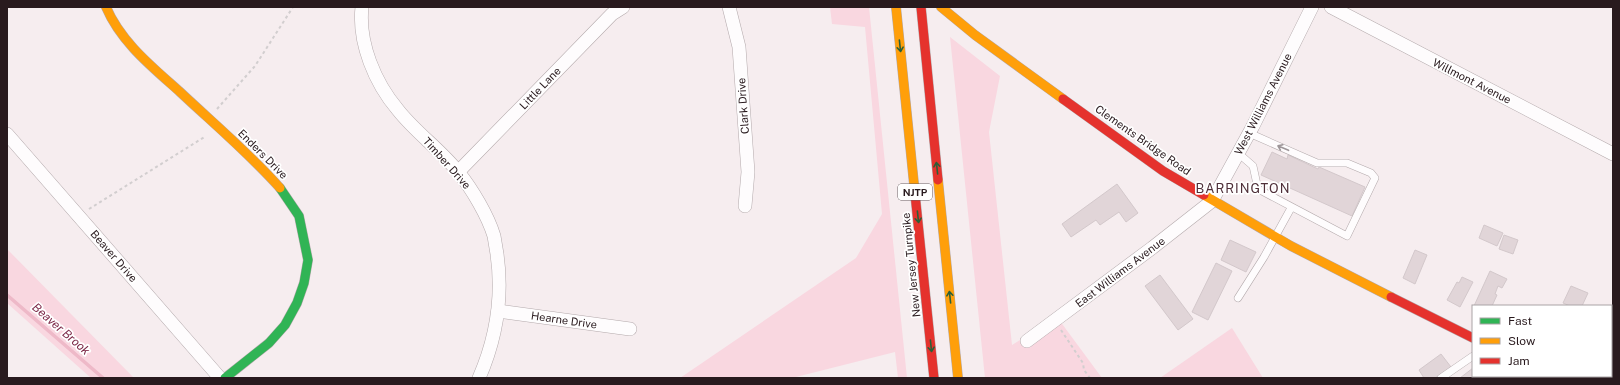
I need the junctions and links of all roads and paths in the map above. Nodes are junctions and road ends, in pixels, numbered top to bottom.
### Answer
1 (106, 7) edge
2 (293, 7) edge
3 (362, 7) edge
4 (623, 7) edge
5 (729, 7) edge
6 (896, 7) edge
7 (921, 7) edge
8 (941, 7) edge
9 (1312, 7) edge
10 (1331, 7) edge
11 (208, 119) junction
12 (218, 128) junction
13 (1250, 133) junction
14 (7, 134) edge
15 (1238, 153) junction
16 (1613, 154) edge
17 (458, 172) junction
18 (1212, 201) junction
19 (745, 206) dead end
20 (1291, 208) junction
21 (78, 216) junction
22 (1275, 236) junction
23 (1238, 298) dead end
24 (498, 311) junction
25 (1060, 328) dead end
26 (630, 329) dead end
27 (1472, 337) edge
28 (1027, 341) dead end
29 (1472, 357) edge
30 (220, 378) edge
31 (225, 378) edge
32 (479, 378) edge
33 (934, 378) edge
34 (958, 378) edge
35 (1090, 378) edge
36 (1442, 378) edge

1 - 11 main road, Enders Drive
2 - 11 path
3 - 17 street, Timber Drive
4 - 17 street, Little Lane
5 - 19 street, Clark Drive
6 -> 33 main road, New Jersey Turnpike / NJTP
34 -> 7 main road, NJTP
8 - 18 main road, Clements Bridge Road
9 - 13 street, West Williams Avenue
10 - 16 street, Willmont Avenue
11 - 12 main road, Enders Drive
12 - 21 path
12 - 31 main road, Enders Drive
13 - 15 street, West Williams Avenue
20 -> 13 lane
14 - 21 street, Beaver Drive
15 - 18 street, West Williams Avenue
15 - 20 lane
17 - 24 street, Timber Drive
18 - 22 main road, Clements Bridge Road
18 - 28 street, East Williams Avenue
20 - 22 lane
21 - 30 street, Beaver Drive
22 - 23 lane
22 - 27 main road, Clements Bridge Road
24 - 26 street, Hearne Drive
24 - 32 street, Timber Drive
25 - 35 path
29 - 36 lane

